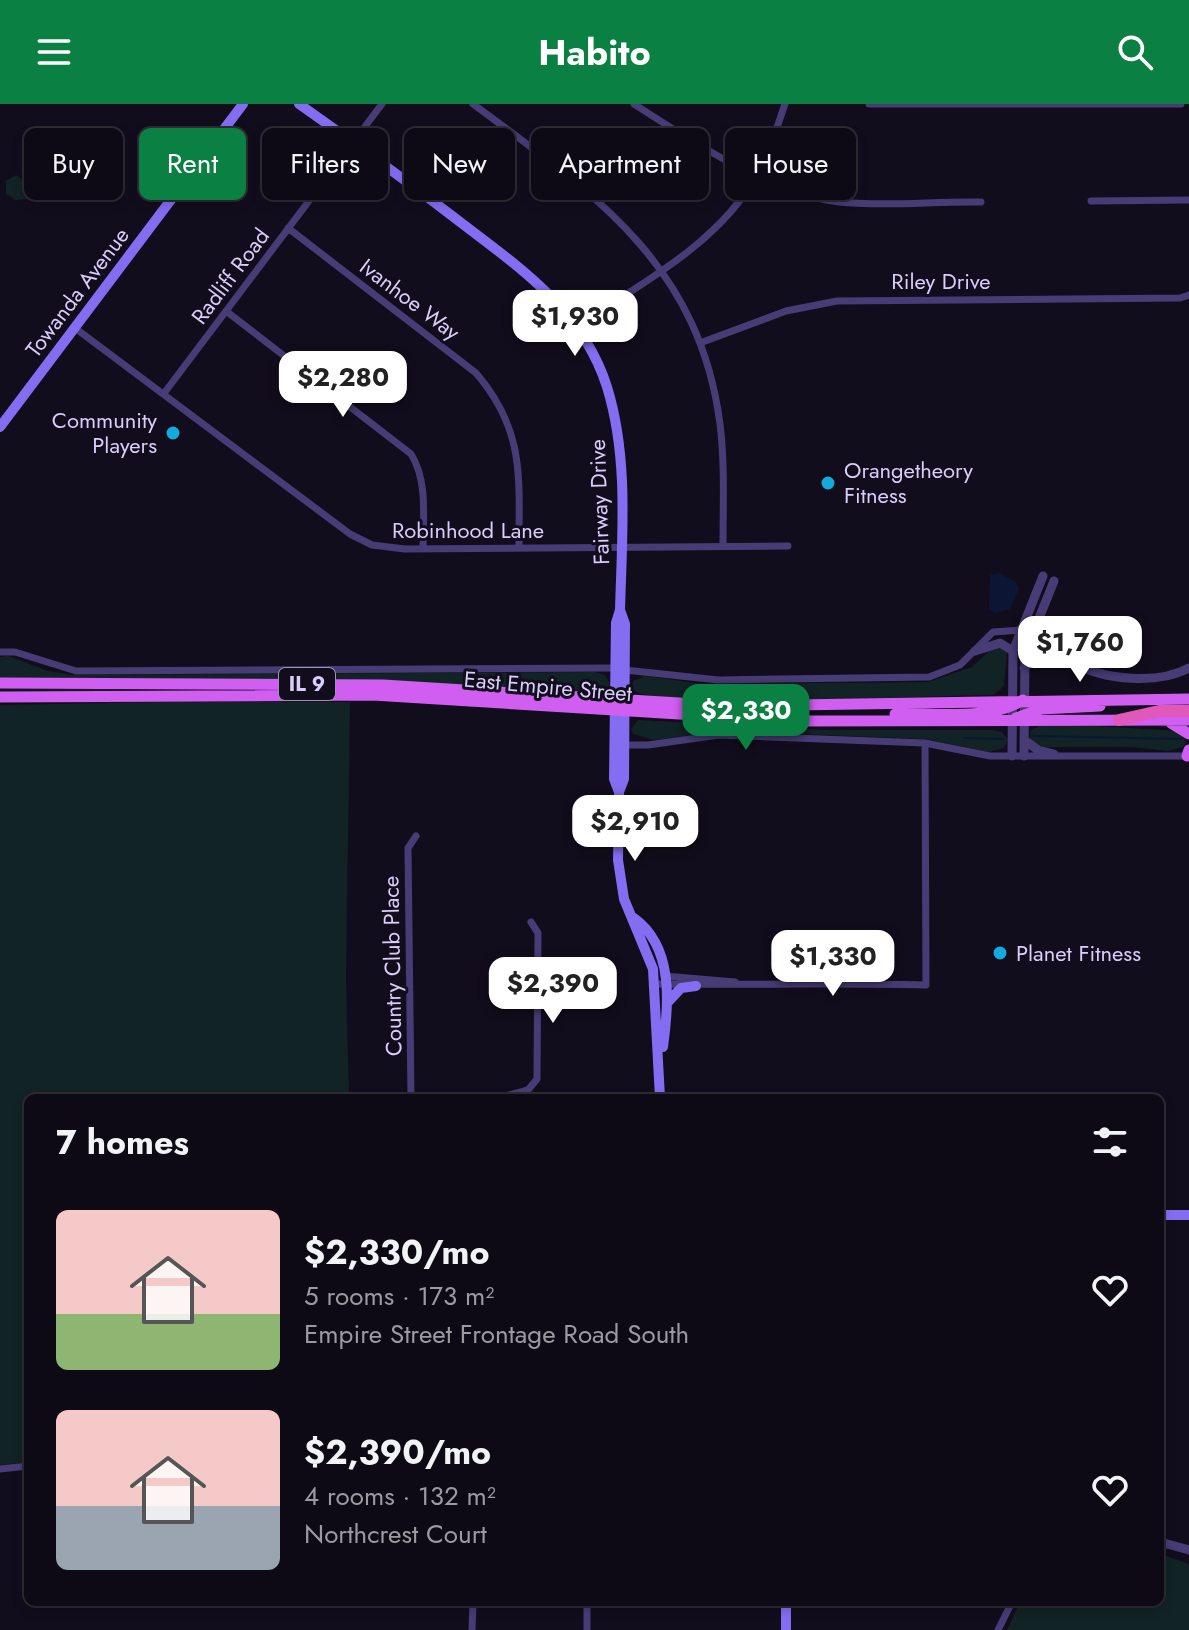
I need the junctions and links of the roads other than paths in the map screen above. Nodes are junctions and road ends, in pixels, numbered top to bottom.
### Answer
1 (243, 104) edge
2 (299, 104) edge
3 (382, 104) edge
4 (473, 104) edge
5 (634, 104) edge
6 (785, 104) edge
7 (869, 104) edge
8 (1181, 104) edge
9 (235, 109) edge
10 (333, 128) edge
11 (364, 128) edge
12 (775, 128) edge
13 (725, 156) edge
14 (388, 168) edge
15 (309, 200) edge
16 (737, 200) edge
17 (829, 200) edge
18 (1189, 200) edge
19 (1091, 201) dead end
20 (981, 202) dead end
21 (288, 228) junction
22 (661, 269) junction
23 (1189, 295) edge
24 (226, 311) junction
25 (576, 326) junction
26 (75, 328) junction
27 (700, 343) junction
28 (165, 392) junction
29 (0, 427) edge
30 (723, 546) junction
31 (788, 546) dead end
32 (622, 547) junction
33 (519, 548) junction
34 (423, 549) junction
35 (1043, 576) dead end
36 (1054, 581) dead end
37 (1020, 630) junction
38 (1032, 635) junction
39 (975, 651) junction
40 (1013, 651) junction
41 (0, 652) edge
42 (1060, 653) junction
43 (1024, 668) junction
44 (1189, 668) edge
45 (620, 669) junction
46 (0, 683) edge
47 (0, 697) edge
48 (1135, 699) junction
49 (1189, 699) edge
50 (1016, 702) junction
51 (619, 706) junction
52 (1189, 711) edge
53 (1020, 718) junction
54 (1119, 720) junction
55 (1155, 720) junction
56 (1189, 720) edge
57 (856, 722) junction
58 (1189, 734) edge
59 (1024, 740) junction
60 (925, 743) junction
61 (624, 745) junction
62 (1054, 754) junction
63 (1188, 754) edge
64 (1012, 756) junction
65 (1024, 756) junction
66 (619, 792) junction
67 (416, 836) dead end
68 (531, 922) dead end
69 (660, 980) junction
70 (741, 983) junction
71 (696, 986) junction
72 (667, 1003) junction
73 (660, 1069) junction
74 (411, 1094) edge
75 (513, 1094) edge
76 (660, 1094) edge
77 (1164, 1215) edge
78 (1189, 1215) edge
79 (24, 1466) edge
80 (0, 1469) edge
81 (1164, 1543) edge
82 (1189, 1550) edge
83 (473, 1606) edge
84 (587, 1606) edge
85 (786, 1606) edge
86 (1010, 1606) edge
87 (472, 1630) edge
88 (587, 1630) edge
89 (786, 1630) edge
90 (998, 1630) edge

1 - 9 main road, Towanda Avenue
2 - 10 main road, Fairway Drive
3 - 11 street, Radliff Road
4 - 22 street
5 - 13 street
6 - 12 street
7 - 8 street
9 - 26 main road, Towanda Avenue
14 - 25 main road, Fairway Drive
15 - 21 street, Radliff Road
16 - 22 street
17 - 20 street
18 - 19 street
21 - 24 street, Radliff Road
21 - 33 street, Ivanhoe Way
22 - 25 street
22 - 27 street
23 - 27 street, Riley Drive
24 - 28 street, Radliff Road
24 - 34 street
25 - 32 main road, Fairway Drive
26 - 28 street, Robinhood Lane
26 - 29 main road, Towanda Avenue
27 - 30 street
28 - 34 street, Robinhood Lane
30 - 31 street, Robinhood Lane
30 - 32 street, Robinhood Lane
32 - 33 street, Robinhood Lane
32 - 45 main road, Fairway Drive
33 - 34 street, Robinhood Lane
35 - 37 street
36 - 38 street
37 - 38 street
37 - 39 street
37 - 40 street
38 - 42 street
38 - 43 street
39 - 40 street
39 - 45 street
40 - 50 street
41 - 45 street
42 - 43 street
42 - 44 street
43 - 50 street
45 - 51 main road, Fairway Drive
46 - 51 main road, East Empire Street / IL 9
47 - 51 main road, East Empire Street / IL 9
48 - 49 main road, East Empire Street / IL 9
48 - 50 main road, East Empire Street / IL 9
48 - 53 main road
50 - 51 main road, East Empire Street / IL 9
50 - 53 street
50 - 57 main road
51 - 57 main road, East Empire Street / IL 9
51 - 61 main road, Fairway Drive
51 - 66 main road, Fairway Drive
52 - 54 highway
53 - 54 main road, East Empire Street / IL 9
53 - 57 main road, East Empire Street / IL 9
53 - 59 street
53 - 64 street
54 - 55 main road, East Empire Street / IL 9
55 - 56 main road, East Empire Street / IL 9
55 - 58 main road
59 - 62 street
59 - 65 street
60 - 61 street
60 - 64 street
60 - 70 street
61 - 66 main road, Fairway Drive
62 - 63 street
62 - 65 street
64 - 65 street
66 - 69 main road, Fairway Drive
67 - 74 street, Country Club Place
68 - 75 street
69 - 70 street
69 - 71 street
69 - 72 main road, Fairway Drive
69 - 73 main road, Fairway Drive
70 - 71 street
71 - 72 main road
72 - 73 main road, Fairway Drive
73 - 76 main road, Fairway Drive
77 - 78 main road
79 - 80 street
81 - 82 street
83 - 87 street
84 - 88 street
85 - 89 main road
86 - 90 street

